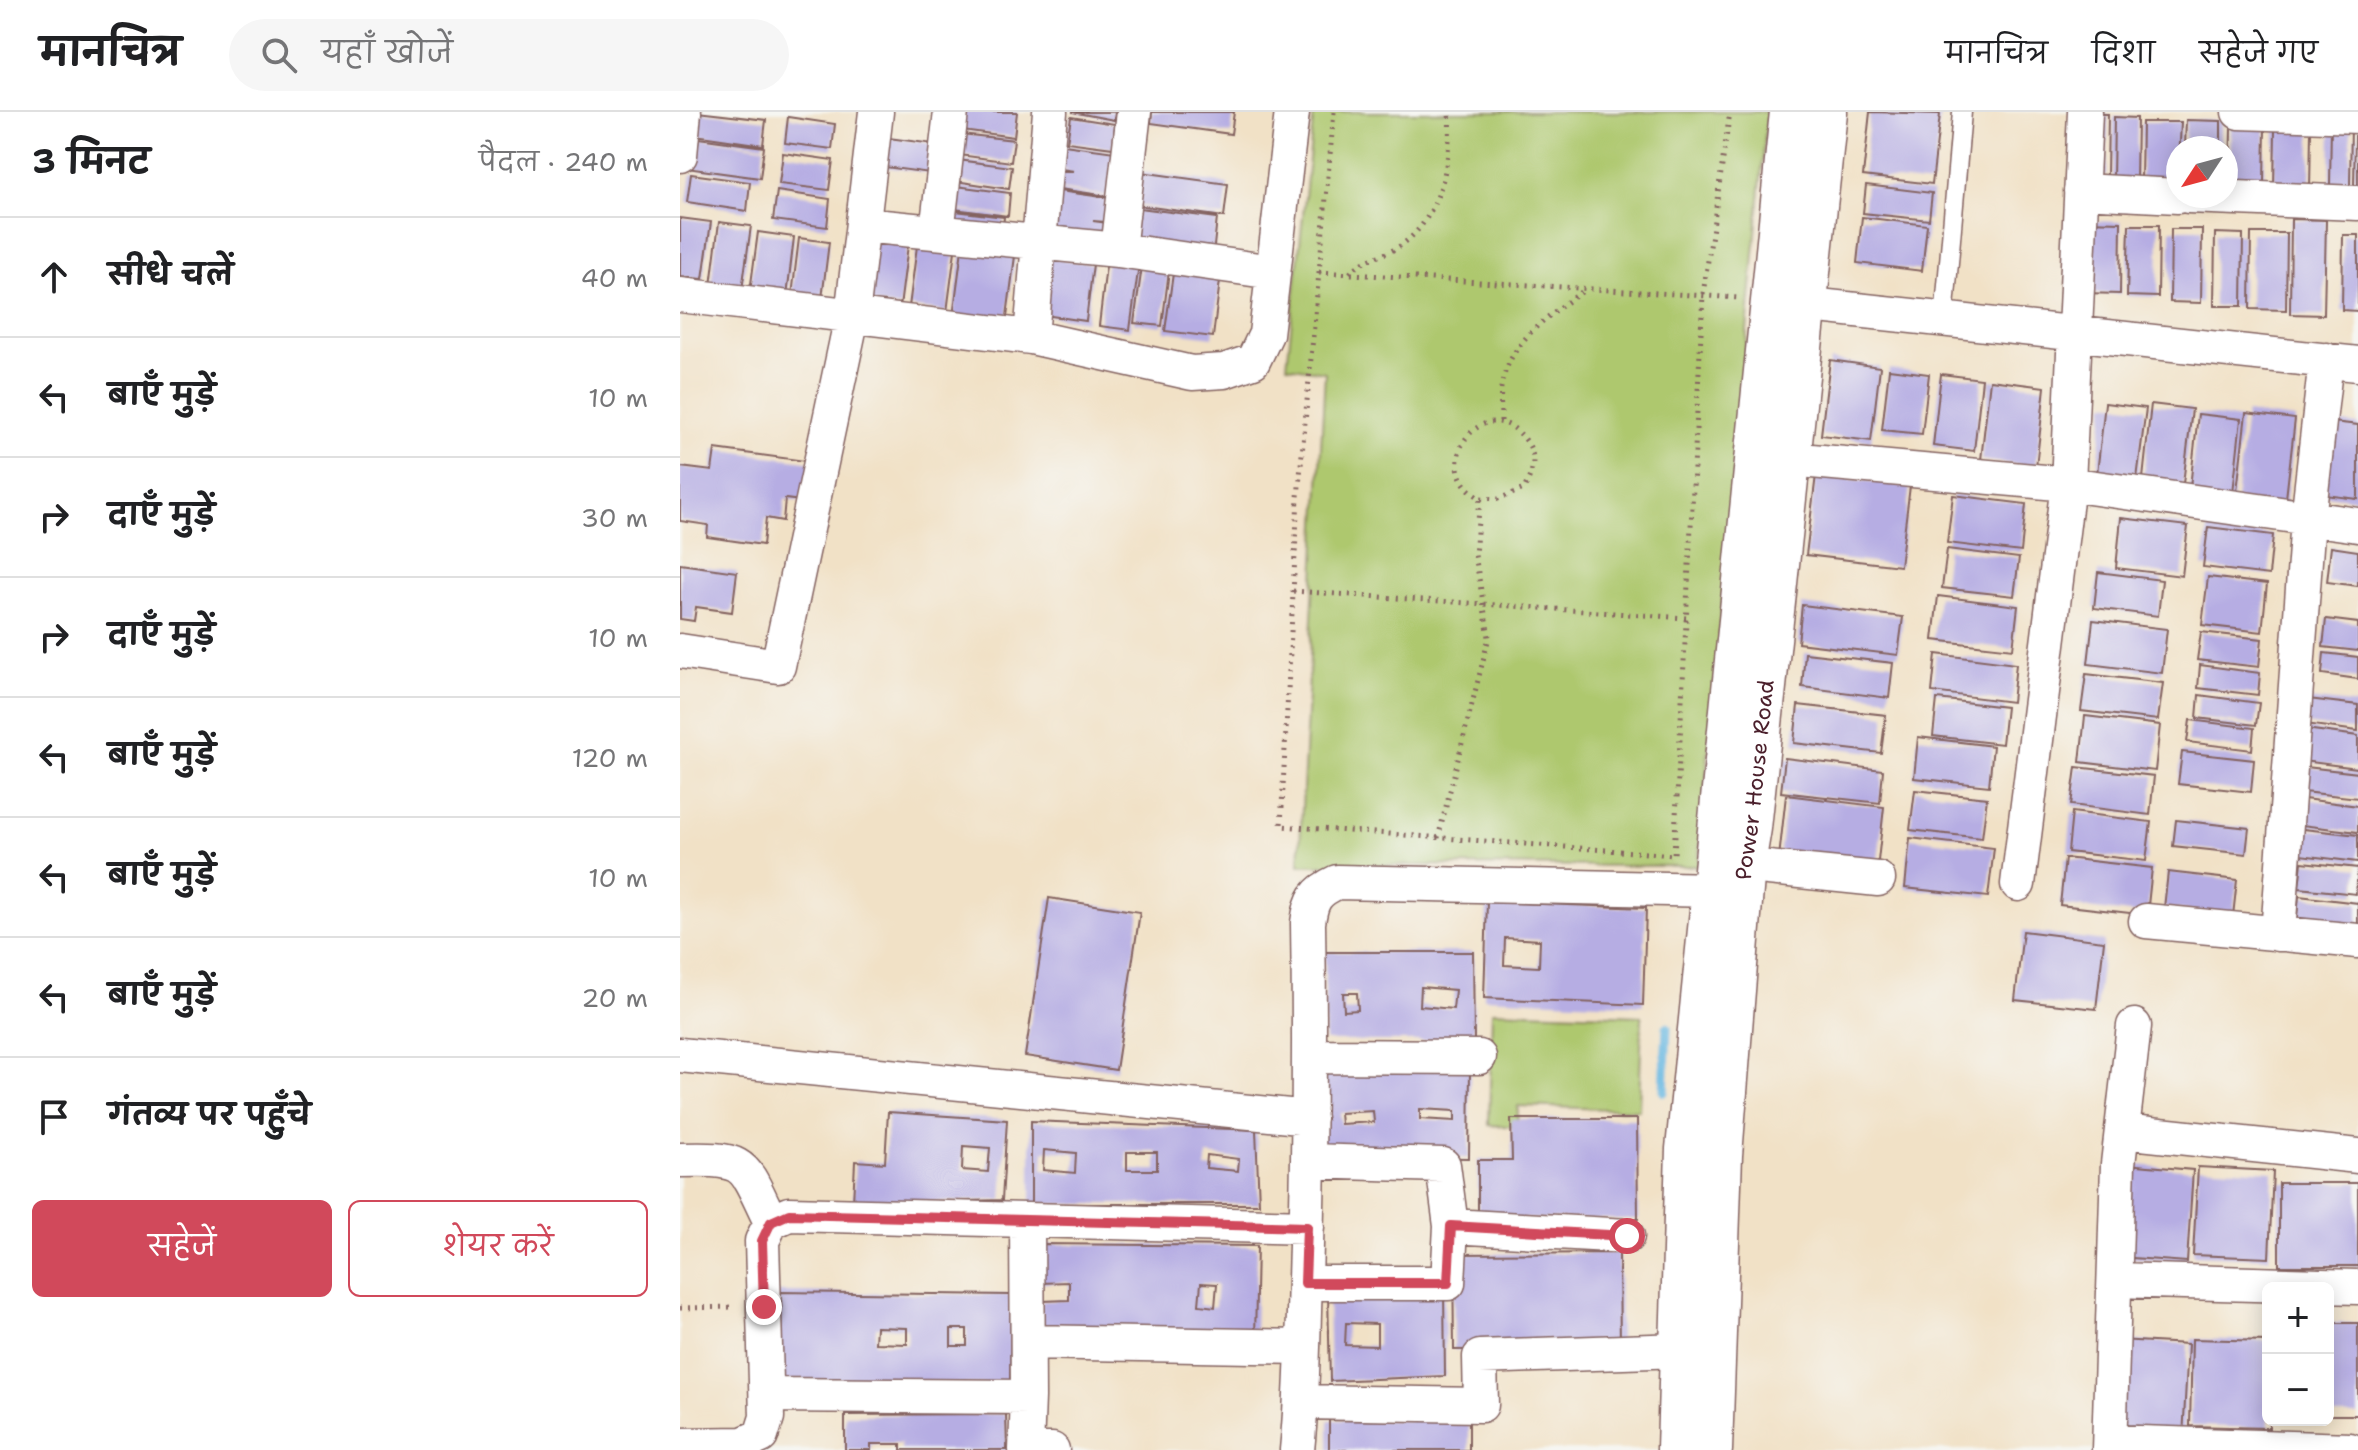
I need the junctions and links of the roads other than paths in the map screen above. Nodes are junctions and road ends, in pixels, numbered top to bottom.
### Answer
1 (684, 112) edge
2 (876, 112) edge
3 (951, 112) edge
4 (1050, 112) edge
5 (1134, 112) edge
6 (1292, 112) edge
7 (1791, 112) edge
8 (1826, 112) edge
9 (1962, 112) edge
10 (2085, 112) edge
11 (2239, 112) edge
12 (2271, 112) edge
13 (2358, 116) edge
14 (680, 155) edge
15 (2081, 191) junction
16 (2166, 195) edge
17 (2238, 198) edge
18 (2358, 203) edge
19 (863, 225) junction
20 (937, 232) junction
21 (1039, 242) junction
22 (1118, 250) junction
23 (1273, 272) junction
24 (680, 295) edge
25 (1789, 303) junction
26 (852, 316) junction
27 (1944, 320) junction
28 (2075, 334) junction
29 (1031, 337) junction
30 (2342, 362) edge
31 (1789, 459) junction
32 (2068, 484) junction
33 (2308, 519) junction
34 (2358, 525) edge
35 (680, 651) edge
36 (1729, 878) junction
37 (1878, 879) dead end
38 (2018, 884) dead end
39 (2146, 921) dead end
40 (2278, 934) junction
41 (2358, 941) edge
42 (2134, 1026) dead end
43 (680, 1055) edge
44 (1310, 1056) junction
45 (1479, 1057) dead end
46 (1309, 1118) junction
47 (2122, 1131) junction
48 (2358, 1156) edge
49 (680, 1160) edge
50 (1308, 1161) junction
51 (1027, 1220) junction
52 (771, 1222) junction
53 (1451, 1226) junction
54 (1307, 1227) junction
55 (1627, 1236) dead end
56 (2115, 1280) junction
57 (1305, 1283) junction
58 (2358, 1287) edge
59 (1028, 1342) junction
60 (1303, 1347) junction
61 (1681, 1350) junction
62 (767, 1395) junction
63 (1028, 1397) junction
64 (1302, 1402) junction
65 (680, 1445) edge
66 (2110, 1446) edge
67 (1052, 1450) edge
68 (1297, 1450) edge
69 (1678, 1450) edge
70 (1711, 1450) edge
71 (2350, 1450) edge

1 - 14 street
2 - 19 street
3 - 20 street
4 - 21 street
5 - 22 street
6 - 23 street
7 - 25 street, Power House Road
8 - 25 street, Power House Road
9 - 27 lane
10 - 15 street
11 - 12 street
12 - 13 street
15 - 16 street
15 - 28 street
17 - 18 street
19 - 20 street
19 - 26 street
20 - 21 street
21 - 22 street
21 - 29 street
22 - 23 street
23 - 29 street
24 - 26 street
25 - 27 street
25 - 31 street, Power House Road
25 - 36 street, Power House Road
26 - 29 street
26 - 35 street
27 - 28 street
28 - 30 street
28 - 32 street
30 - 33 street
31 - 32 street
31 - 36 street, Power House Road
32 - 33 street
32 - 38 street
33 - 34 street
33 - 40 street
36 - 37 street
36 - 44 street
36 - 61 street, Power House Road
36 - 70 street, Power House Road
39 - 40 street
40 - 41 street
42 - 47 street
43 - 46 street
44 - 45 street
44 - 46 street
46 - 50 street
47 - 48 street
47 - 56 street
49 - 52 street
50 - 53 street
50 - 54 street
51 - 52 street
51 - 54 street
51 - 59 street
52 - 62 street
53 - 55 street
53 - 57 street
54 - 57 street
56 - 58 street
56 - 66 street
57 - 60 street
59 - 60 street
59 - 63 street
60 - 64 street
61 - 64 street
61 - 69 street, Power House Road
62 - 63 street
62 - 65 street
63 - 67 street
64 - 68 street
66 - 71 street

